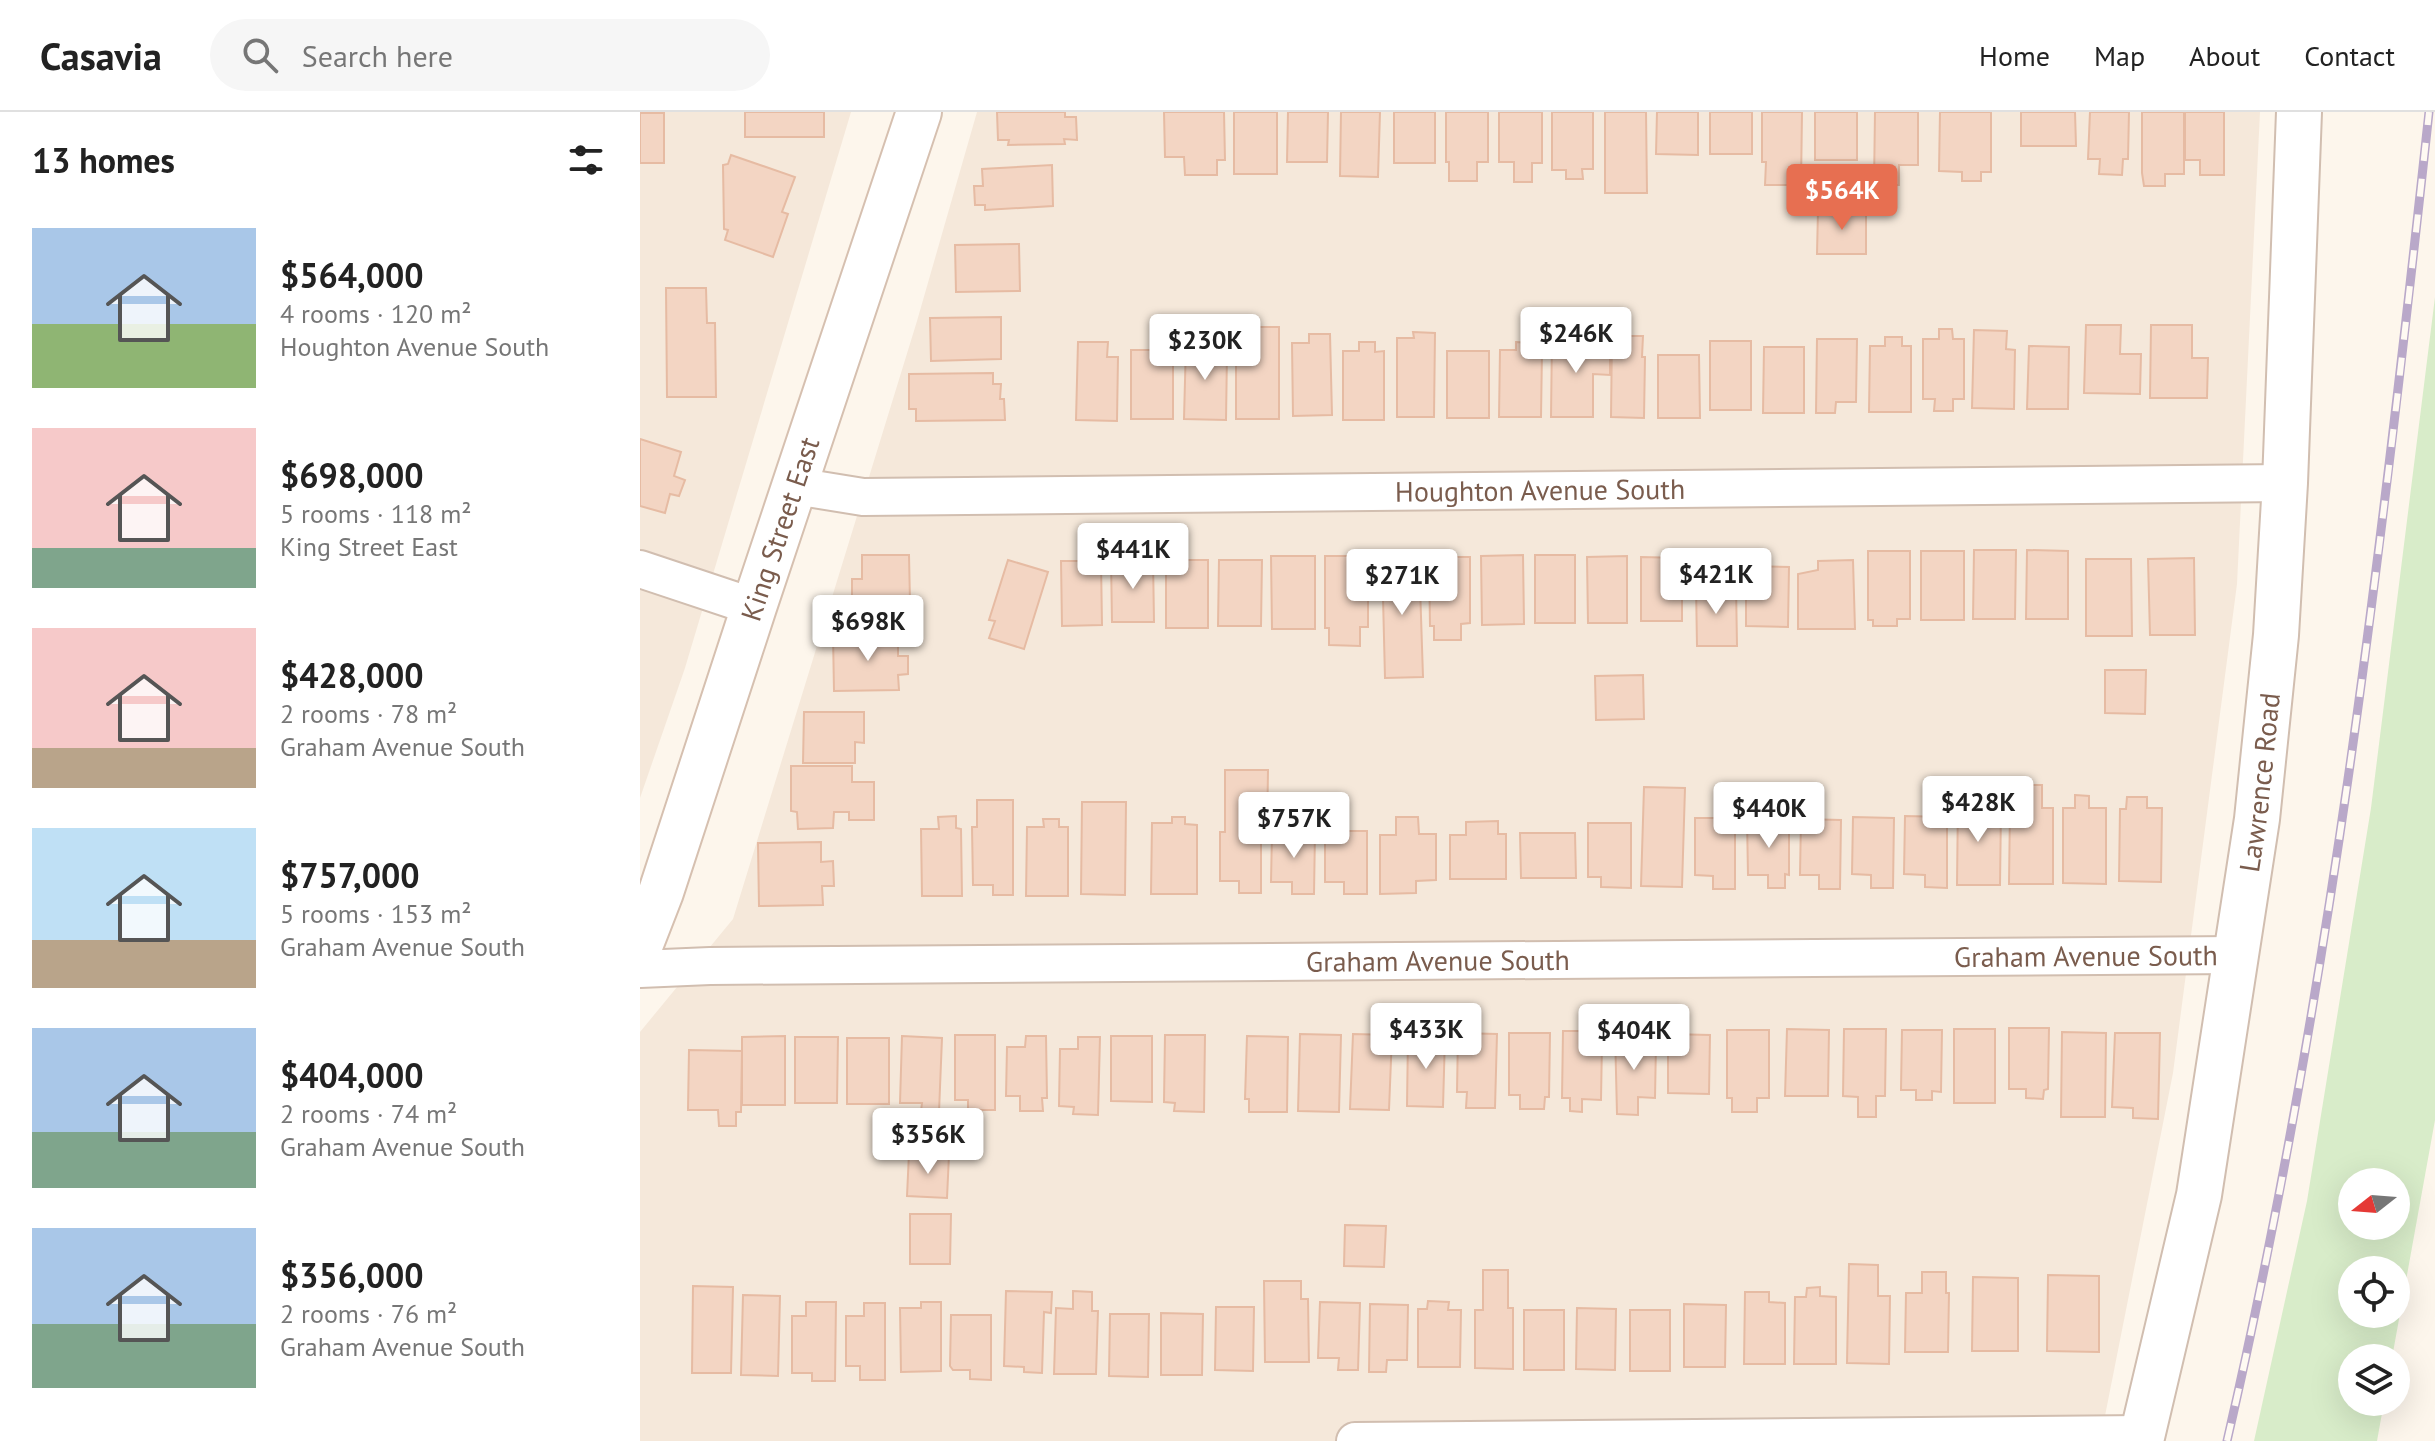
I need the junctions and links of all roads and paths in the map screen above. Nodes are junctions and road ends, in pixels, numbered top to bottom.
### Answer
1 (919, 112) edge
2 (2299, 112) edge
3 (2285, 483) junction
4 (795, 486) junction
5 (640, 569) edge
6 (754, 607) junction
7 (640, 946) edge
8 (2237, 955) junction
9 (640, 969) edge
10 (2142, 1438) edge
11 (1355, 1441) edge

1 - 4 street, King Street East
2 - 3 street, Lawrence Road
3 - 4 street, Houghton Avenue South
3 - 8 street, Lawrence Road
4 - 6 street, King Street East
5 - 6 street
6 - 7 street, King Street East
8 - 9 street, Graham Avenue South
8 - 10 street, Lawrence Road
10 - 11 street

